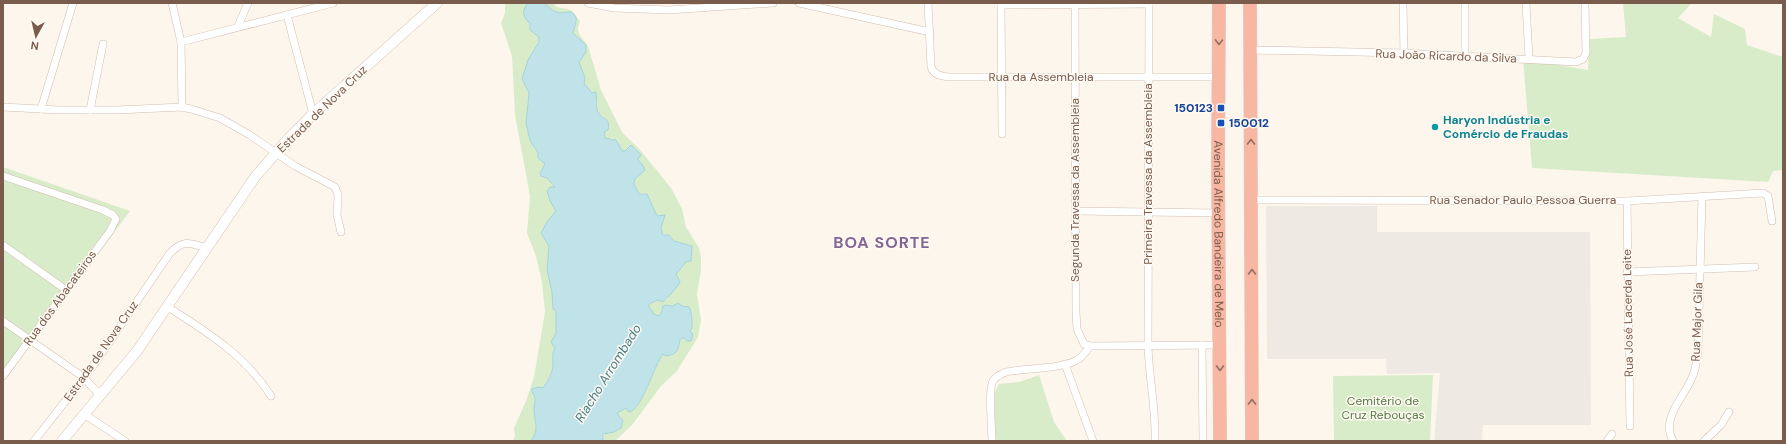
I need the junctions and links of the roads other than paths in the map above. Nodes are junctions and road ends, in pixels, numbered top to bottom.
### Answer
1 (73, 3) edge
2 (172, 3) edge
3 (248, 3) edge
4 (300, 3) edge
5 (333, 3) edge
6 (588, 3) edge
7 (773, 3) edge
8 (799, 3) edge
9 (928, 3) edge
10 (1075, 3) edge
11 (1219, 3) edge
12 (1250, 3) edge
13 (1403, 3) edge
14 (1465, 3) edge
15 (1526, 3) edge
16 (1585, 3) edge
17 (435, 4) edge
18 (1001, 4) edge
19 (1148, 4) edge
20 (297, 12) junction
21 (287, 15) junction
22 (238, 26) junction
23 (930, 32) junction
24 (181, 42) junction
25 (103, 44) dead end
26 (1251, 50) junction
27 (1404, 54) junction
28 (1465, 56) junction
29 (1529, 59) junction
30 (1002, 77) junction
31 (1075, 77) junction
32 (1218, 77) junction
33 (1148, 78) junction
34 (3, 107) edge
35 (182, 107) junction
36 (41, 109) junction
37 (90, 110) junction
38 (313, 114) junction
39 (1002, 134) dead end
40 (276, 153) junction
41 (3, 176) edge
42 (1702, 196) junction
43 (1251, 200) junction
44 (1627, 201) junction
45 (1076, 211) junction
46 (1148, 212) junction
47 (1218, 213) junction
48 (1772, 221) dead end
49 (341, 232) dead end
50 (3, 245) edge
51 (207, 248) junction
52 (1755, 267) dead end
53 (1699, 268) junction
54 (1627, 272) junction
55 (66, 290) junction
56 (168, 307) junction
57 (3, 321) edge
58 (30, 340) junction
59 (1202, 345) junction
60 (1220, 345) junction
61 (1090, 346) junction
62 (1148, 346) junction
63 (1065, 364) junction
64 (3, 376) edge
65 (83, 378) junction
66 (101, 396) junction
67 (272, 396) dead end
68 (1729, 412) dead end
69 (84, 414) junction
70 (1630, 426) dead end
71 (1612, 434) dead end
72 (34, 441) edge
73 (63, 441) edge
74 (125, 441) edge
75 (992, 441) edge
76 (1093, 441) edge
77 (1155, 441) edge
78 (1203, 441) edge
79 (1220, 441) edge
80 (1252, 441) edge
81 (1607, 441) edge
82 (1673, 441) edge
83 (1704, 441) edge

1 - 36 street
2 - 24 street
3 - 22 street
4 - 20 street
5 - 20 street
6 - 7 street
8 - 23 street
9 - 23 street, Rua da Assembleia
10 - 18 street
10 - 19 street
10 - 31 street, Segunda Travessa da Assembleia
11 -> 32 highway, Avenida Alfredo Bandeira de Melo
12 - 26 highway
13 - 27 street
14 - 28 street
15 - 29 street
16 - 29 street, Rua João Ricardo da Silva
17 - 38 main road, Estrada de Nova Cruz
18 - 30 street
19 - 33 street, Primeira Travessa da Assembleia
20 - 21 street
21 - 22 street
21 - 38 street
22 - 24 street
23 - 30 street, Rua da Assembleia
24 - 35 street
25 - 37 street
26 - 27 street, Rua João Ricardo da Silva
43 -> 26 highway
27 - 28 street, Rua João Ricardo da Silva
28 - 29 street, Rua João Ricardo da Silva
30 - 31 street, Rua da Assembleia
30 - 39 street
31 - 33 street, Rua da Assembleia
31 - 45 street, Segunda Travessa da Assembleia
32 - 33 street, Rua da Assembleia
32 - 47 highway, Avenida Alfredo Bandeira de Melo
33 - 46 street, Primeira Travessa da Assembleia
34 - 36 street
35 - 37 street
35 - 40 street
36 - 37 street
38 - 40 main road, Estrada de Nova Cruz
40 - 49 street
40 - 51 main road, Estrada de Nova Cruz
41 - 55 street, Rua dos Abacateiros
42 - 44 street, Rua Senador Paulo Pessoa Guerra
42 - 48 street, Rua Senador Paulo Pessoa Guerra
42 - 53 street, Rua Major Gila
43 - 44 street, Rua Senador Paulo Pessoa Guerra
80 -> 43 highway
44 - 54 street, Rua José Lacerda Leite
45 - 46 street
45 - 61 street, Segunda Travessa da Assembleia
46 - 47 street
46 - 62 street, Primeira Travessa da Assembleia
47 - 60 highway, Avenida Alfredo Bandeira de Melo
50 - 55 street
51 - 56 main road, Estrada de Nova Cruz
51 - 65 street, Estrada de Nova Cruz
52 - 53 street
53 - 54 street
53 - 82 street, Rua Major Gila
54 - 70 street, Rua José Lacerda Leite
55 - 58 street, Rua dos Abacateiros
56 - 66 main road, Estrada de Nova Cruz
56 - 67 street
57 - 58 street
58 - 64 street, Rua dos Abacateiros
58 - 65 street
59 - 60 street
59 - 62 street
59 - 78 street
60 -> 79 highway, Avenida Alfredo Bandeira de Melo
61 - 62 street
61 - 63 street
62 - 77 street, Primeira Travessa da Assembleia
63 - 75 street
63 - 76 street
65 - 66 street
65 - 72 street, Estrada de Nova Cruz
66 - 69 main road, Estrada de Nova Cruz
68 - 83 street
69 - 73 main road, Estrada de Nova Cruz
69 - 74 street
71 - 81 street

